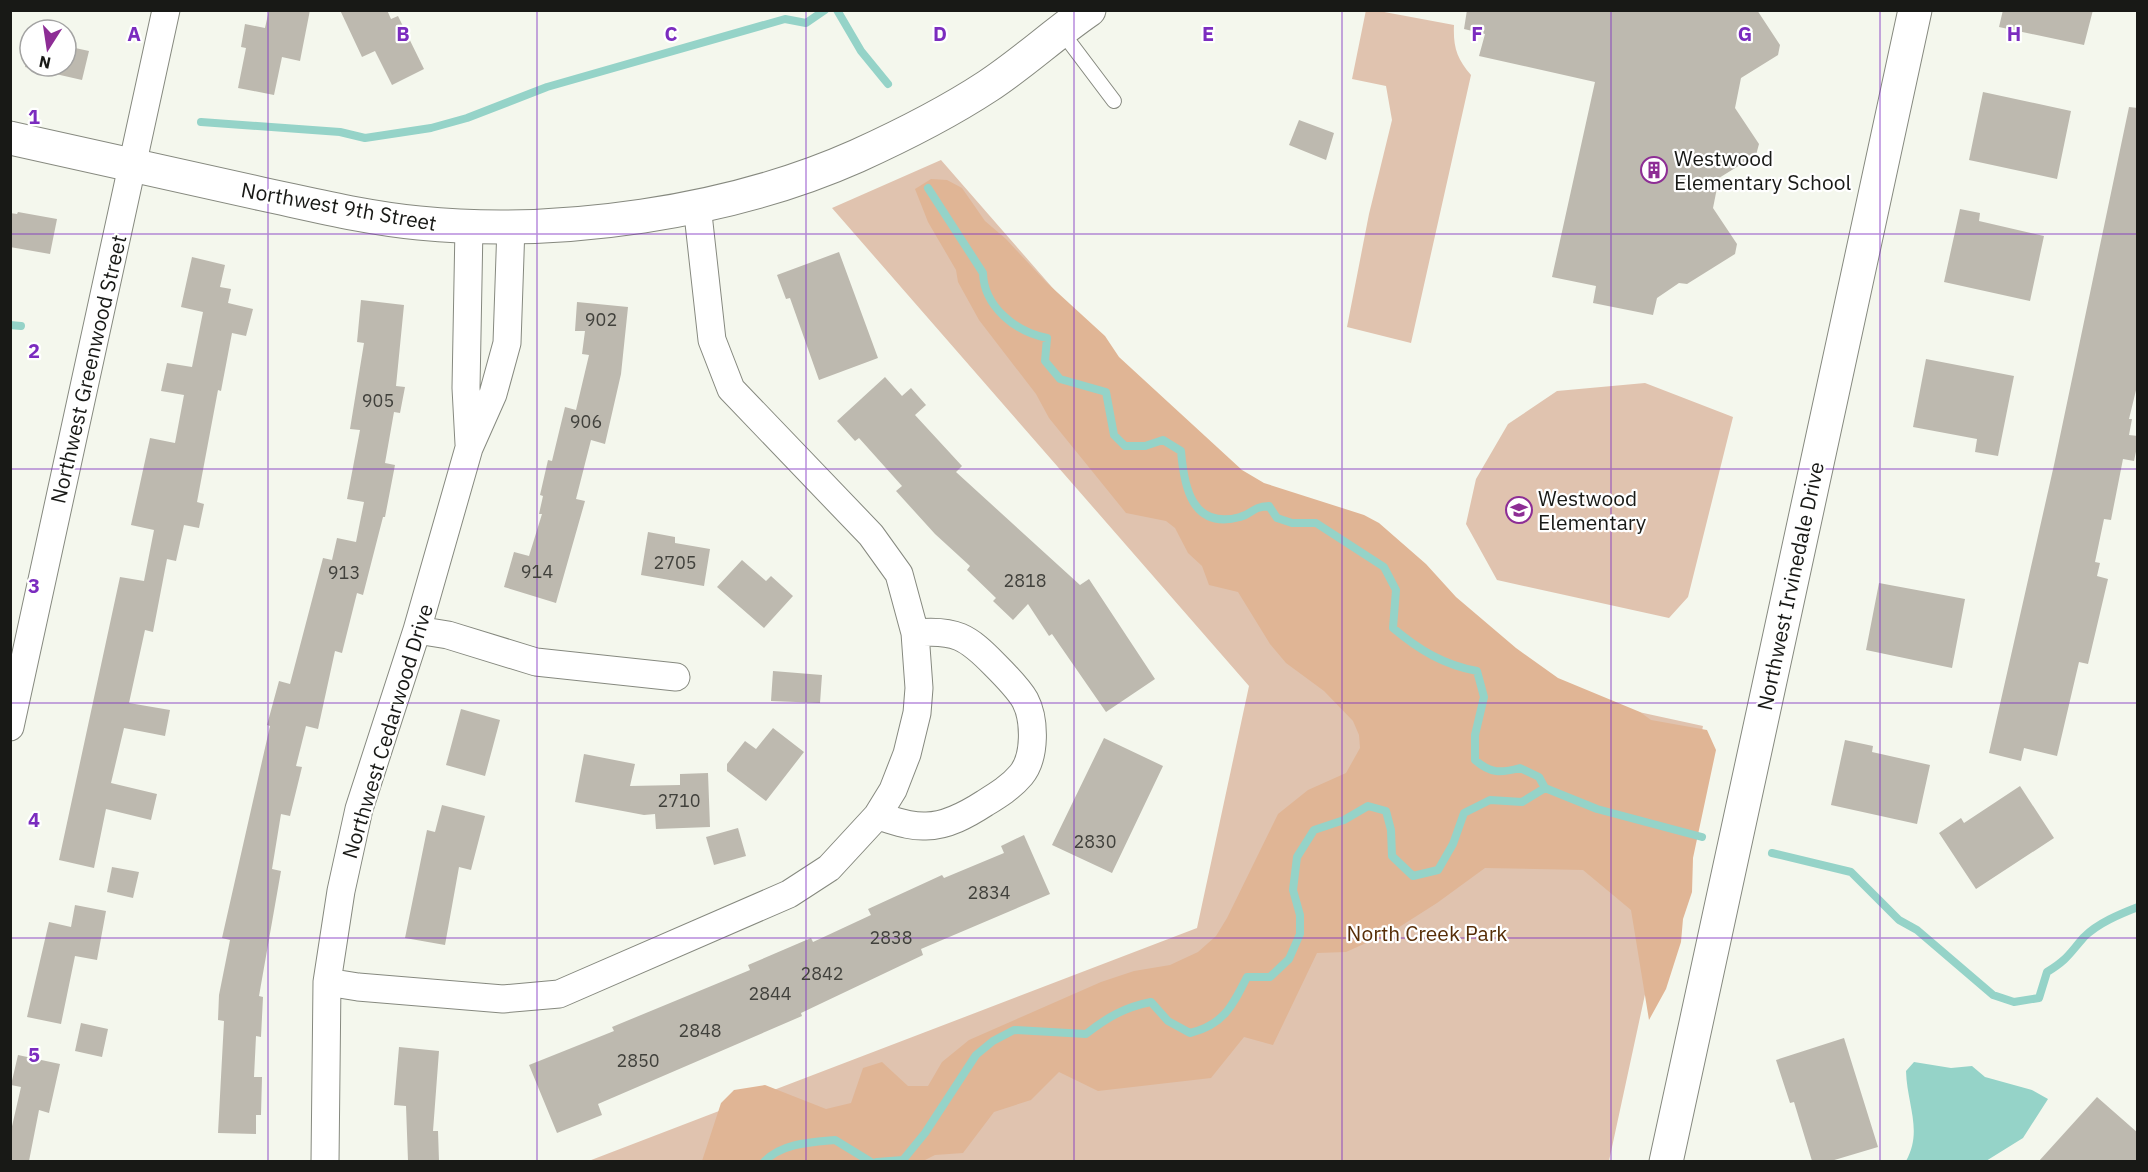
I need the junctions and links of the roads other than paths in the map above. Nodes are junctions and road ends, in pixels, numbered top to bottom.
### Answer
1 (166, 10) edge
2 (1915, 10) edge
3 (1079, 17) edge
4 (1114, 101) dead end
5 (10, 138) edge
6 (133, 165) junction
7 (697, 205) junction
8 (511, 226) junction
9 (469, 227) junction
10 (469, 448) junction
11 (417, 630) junction
12 (915, 633) junction
13 (676, 677) dead end
14 (10, 728) edge
15 (877, 816) junction
16 (327, 982) junction
17 (326, 1161) edge
18 (1666, 1161) edge

1 - 6 street, Northwest Greenwood Street
2 - 18 main road, Northwest Irvinedale Drive
3 - 4 lane
3 - 7 main road, Northwest 9th Street
5 - 6 main road, Northwest 9th Street
6 - 9 main road, Northwest 9th Street
6 - 14 street, Northwest Greenwood Street
7 - 8 main road, Northwest 9th Street
7 - 12 street
8 - 9 main road, Northwest 9th Street
8 - 10 street, Northwest Cedarwood Drive
9 - 10 street, Northwest Cedarwood Drive
10 - 11 street, Northwest Cedarwood Drive
11 - 13 street
11 - 16 street, Northwest Cedarwood Drive
12 - 15 street
12 - 15 street
15 - 16 street
16 - 17 street, Northwest Cedarwood Drive

